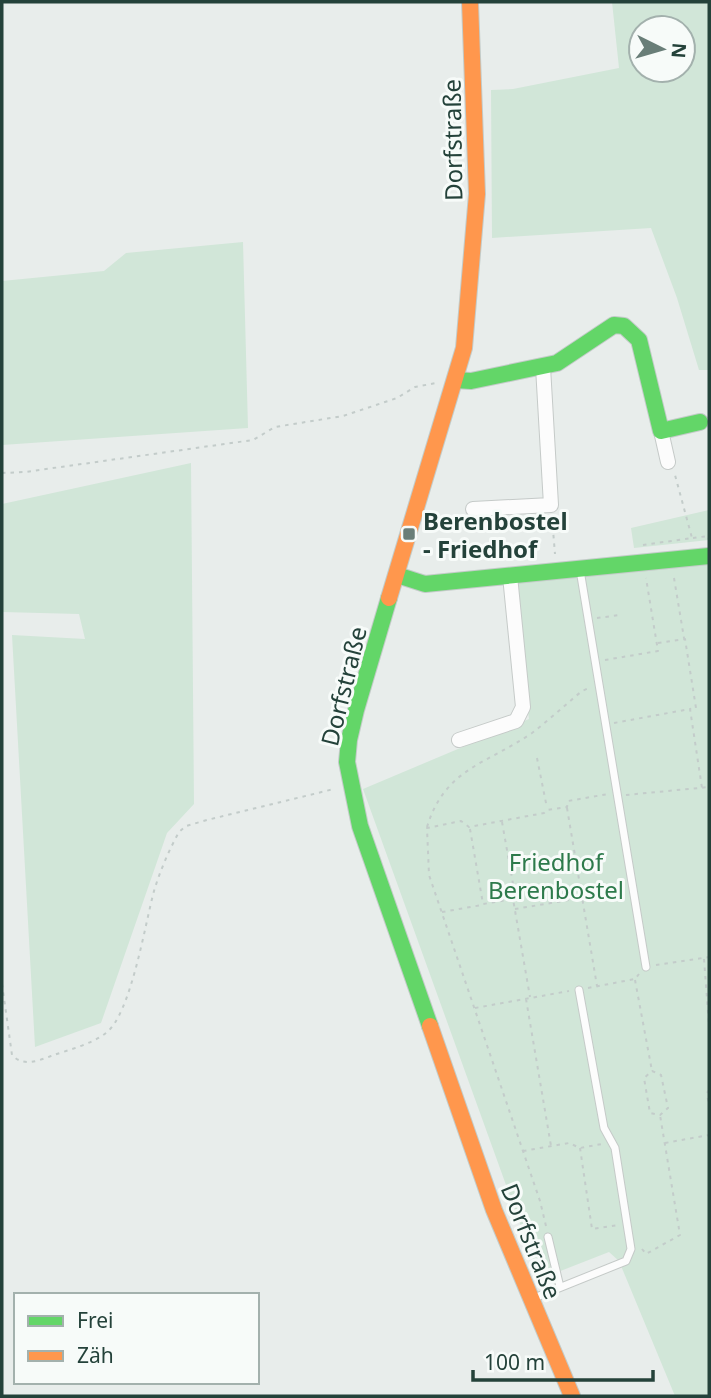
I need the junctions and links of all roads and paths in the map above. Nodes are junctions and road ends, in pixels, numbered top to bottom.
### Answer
1 (470, 2) edge
2 (543, 367) junction
3 (455, 380) junction
4 (700, 422) dead end
5 (660, 431) junction
6 (668, 462) joint
7 (2, 472) edge
8 (551, 505) junction
9 (473, 509) dead end
10 (692, 538) junction
11 (709, 540) edge
12 (709, 556) edge
13 (645, 563) junction
14 (580, 570) junction
15 (559, 572) junction
16 (397, 575) junction
17 (674, 575) dead end
18 (510, 576) junction
19 (620, 615) dead end
20 (588, 619) junction
21 (685, 639) junction
22 (657, 643) junction
23 (595, 662) junction
24 (599, 684) junction
25 (690, 709) junction
26 (606, 724) junction
27 (459, 740) dead end
28 (537, 758) dead end
29 (350, 785) junction
30 (702, 788) junction
31 (709, 790) edge
32 (618, 794) junction
33 (567, 807) junction
34 (547, 810) junction
35 (502, 821) junction
36 (469, 827) junction
37 (427, 828) junction
38 (582, 897) junction
39 (513, 899) junction
40 (483, 904) junction
41 (515, 909) junction
42 (441, 912) junction
43 (709, 957) edge
44 (704, 958) junction
45 (646, 967) joint
46 (2, 984) edge
47 (597, 986) junction
48 (579, 989) junction
49 (528, 998) junction
50 (474, 1008) junction
51 (709, 1025) edge
52 (652, 1071) junction
53 (709, 1090) edge
54 (709, 1106) edge
55 (660, 1115) junction
56 (709, 1135) edge
57 (611, 1142) junction
58 (664, 1143) junction
59 (551, 1146) junction
60 (580, 1148) junction
61 (522, 1151) junction
62 (628, 1224) junction
63 (548, 1237) joint
64 (646, 1254) dead end
65 (560, 1287) junction
66 (530, 1299) junction
67 (572, 1396) edge

1 - 3 street, Dorfstraße
2 - 3 street
2 - 5 street
2 - 8 street
3 - 7 path
3 - 16 street, Dorfstraße
4 - 5 street
5 - 6 street
6 - 10 path
8 - 9 street
8 - 15 path
10 - 11 path
10 - 13 path
12 - 13 street
13 - 14 street
13 - 22 path
14 - 15 street
14 - 20 lane
15 - 18 street
16 - 18 street
16 - 29 street, Dorfstraße
17 - 21 path
18 - 27 street
19 - 20 path
20 - 23 lane
21 - 22 path
21 - 25 path
22 - 23 path
23 - 24 lane
24 - 26 lane
24 - 37 path
25 - 26 path
25 - 30 path
26 - 32 lane
28 - 34 path
29 - 46 path
29 - 66 street, Dorfstraße
30 - 31 path
30 - 32 path
32 - 33 path
32 - 45 lane
33 - 34 path
33 - 38 path
34 - 35 path
35 - 36 path
35 - 39 path
36 - 37 path
36 - 40 path
37 - 42 path
38 - 41 path
38 - 47 path
39 - 40 path
39 - 41 path
40 - 42 path
41 - 49 path
42 - 50 path
43 - 44 path
44 - 45 path
44 - 51 path
47 - 48 path
47 - 52 path
48 - 49 path
48 - 57 lane
49 - 50 path
49 - 59 path
50 - 61 path
52 - 55 path
52 - 55 path
53 - 54 path
55 - 58 path
56 - 58 path
57 - 60 path
57 - 62 lane
58 - 64 path
59 - 60 path
59 - 61 path
60 - 62 path
61 - 63 path
62 - 65 lane
63 - 65 lane
65 - 66 lane
66 - 67 street, Dorfstraße

